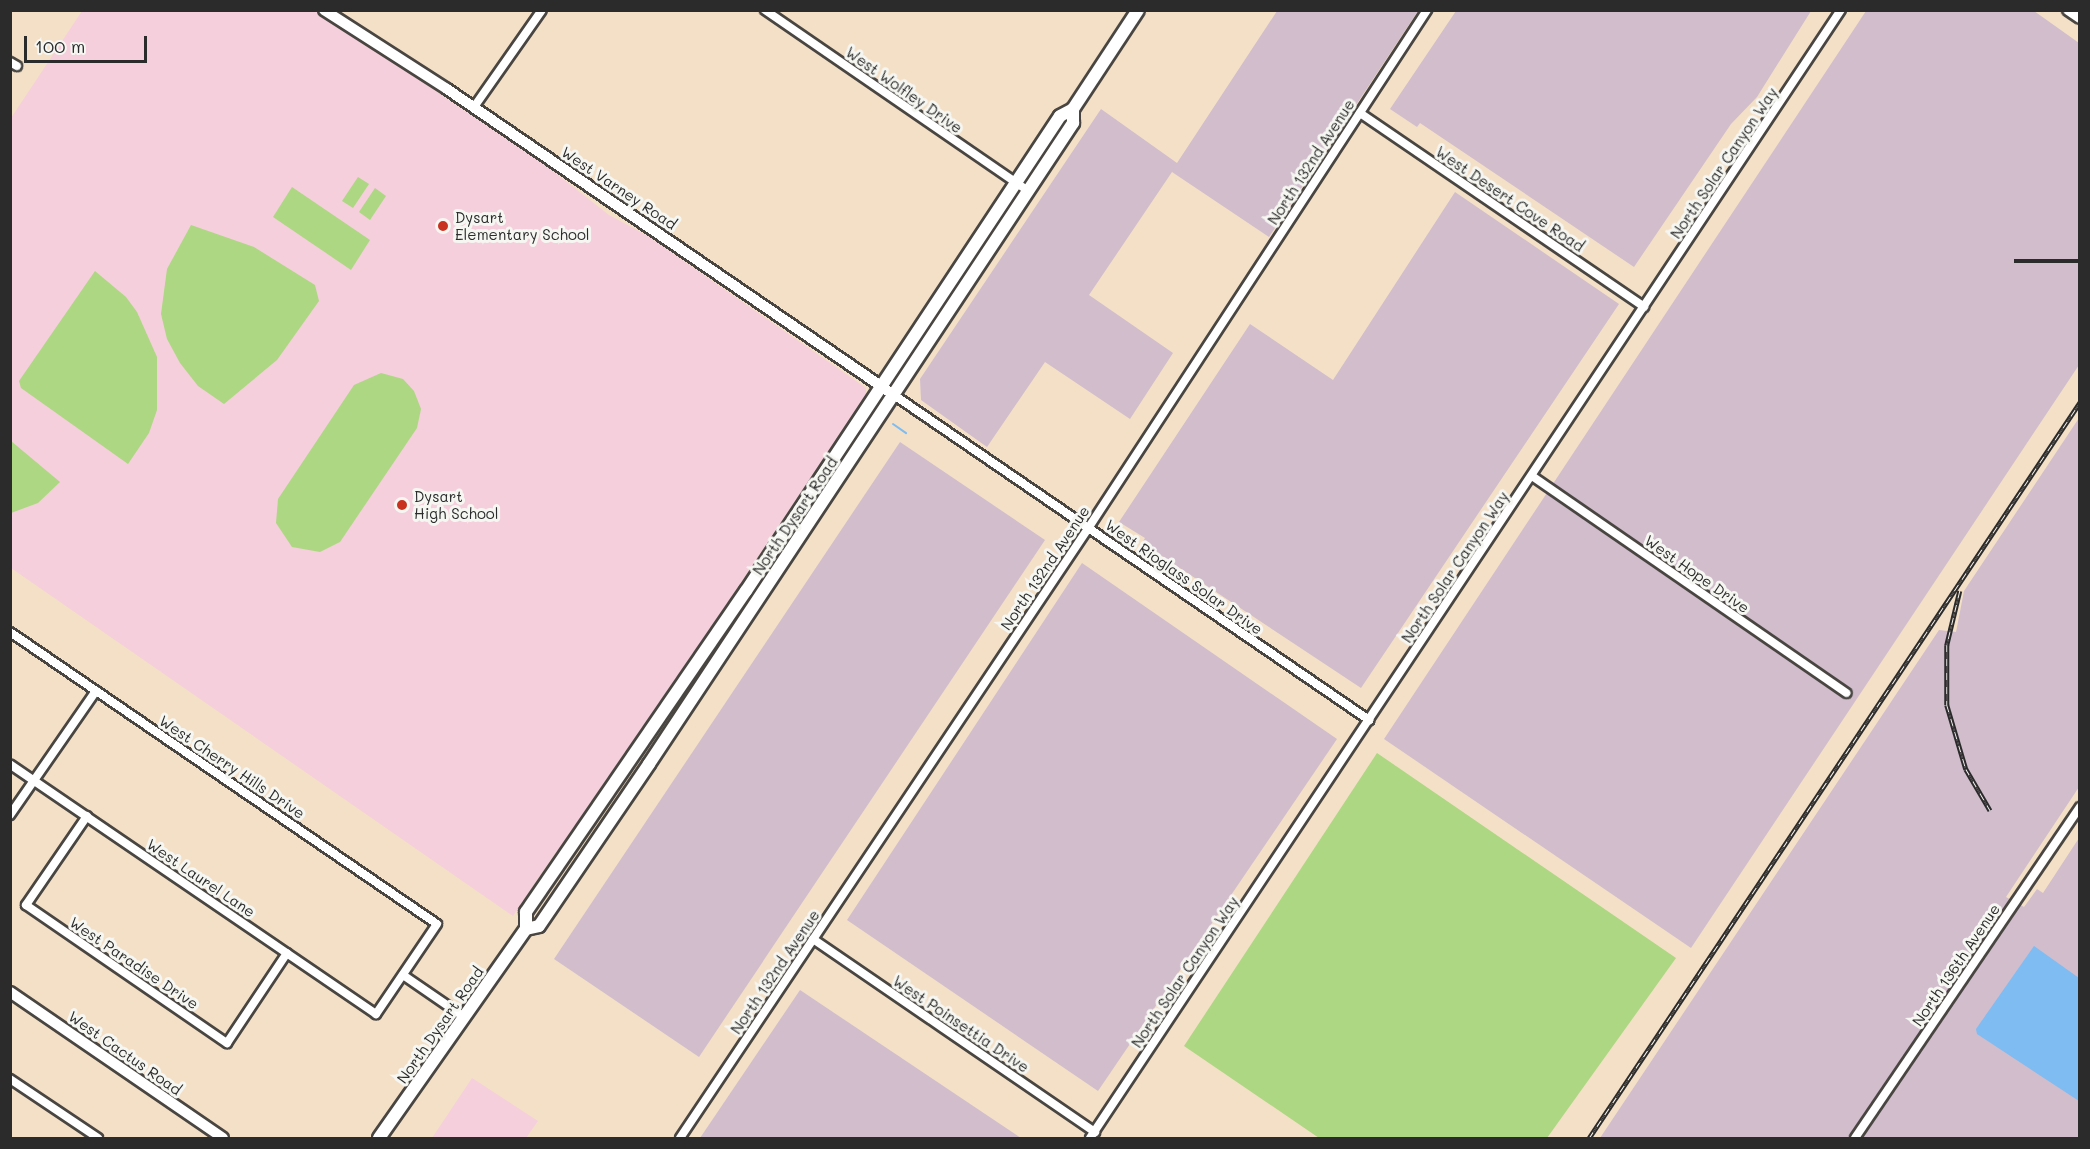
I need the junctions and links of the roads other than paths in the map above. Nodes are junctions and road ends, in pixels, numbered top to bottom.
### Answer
1 (324, 10) edge
2 (542, 10) edge
3 (765, 10) edge
4 (1138, 10) edge
5 (1427, 10) edge
6 (1841, 10) edge
7 (2068, 10) edge
8 (2079, 18) edge
9 (474, 107) junction
10 (1073, 109) junction
11 (1360, 113) junction
12 (1016, 183) junction
13 (1028, 191) junction
14 (1644, 307) junction
15 (882, 387) junction
16 (894, 394) junction
17 (1532, 476) junction
18 (1089, 527) junction
19 (10, 632) edge
20 (96, 691) junction
21 (1846, 693) dead end
22 (1369, 720) junction
23 (10, 764) edge
24 (35, 780) junction
25 (2079, 807) edge
26 (10, 815) edge
27 (87, 816) junction
28 (566, 886) junction
29 (526, 912) junction
30 (526, 929) junction
31 (813, 939) junction
32 (287, 953) junction
33 (403, 975) junction
34 (10, 992) edge
35 (464, 1017) junction
36 (10, 1079) edge
37 (1092, 1135) edge
38 (98, 1138) edge
39 (224, 1138) edge
40 (379, 1138) edge
41 (680, 1138) edge
42 (1855, 1138) edge

1 - 9 street, West Varney Road
2 - 9 street
3 - 12 street, West Wolfley Drive
4 - 10 main road, North Dysart Road
5 - 11 street, North 132nd Avenue
6 - 14 street, North Solar Canyon Way
7 - 8 street
9 - 15 street, West Varney Road
10 - 12 main road, North Dysart Road
10 - 13 main road, North Dysart Road
11 - 14 street, West Desert Cove Road
11 - 18 street, North 132nd Avenue
12 - 13 street, West Wolfley Drive
12 - 15 main road, North Dysart Road
13 - 16 main road, North Dysart Road
14 - 17 street, North Solar Canyon Way
15 - 16 street, West Varney Road
15 - 29 main road, North Dysart Road
16 - 18 street, West Rioglass Solar Drive
16 - 28 main road, North Dysart Road
17 - 21 street, West Hope Drive
17 - 22 street, North Solar Canyon Way
18 - 22 street, West Rioglass Solar Drive
18 - 31 street, North 132nd Avenue
19 - 20 street, West Cherry Hills Drive
20 - 24 street
20 - 33 street, West Cherry Hills Drive
22 - 37 street, North Solar Canyon Way
23 - 24 street, West Laurel Lane
24 - 26 street
24 - 27 street, West Laurel Lane
25 - 42 street, North 136th Avenue
27 - 32 street, West Laurel Lane
27 - 32 street, West Paradise Drive
28 - 29 main road
28 - 30 main road, North Dysart Road
29 - 30 main road
30 - 35 main road, North Dysart Road
31 - 37 street, West Poinsettia Drive
31 - 41 street, North 132nd Avenue
32 - 33 street, West Laurel Lane
33 - 35 street
34 - 39 street, West Cactus Road
35 - 40 main road, North Dysart Road
36 - 38 street

